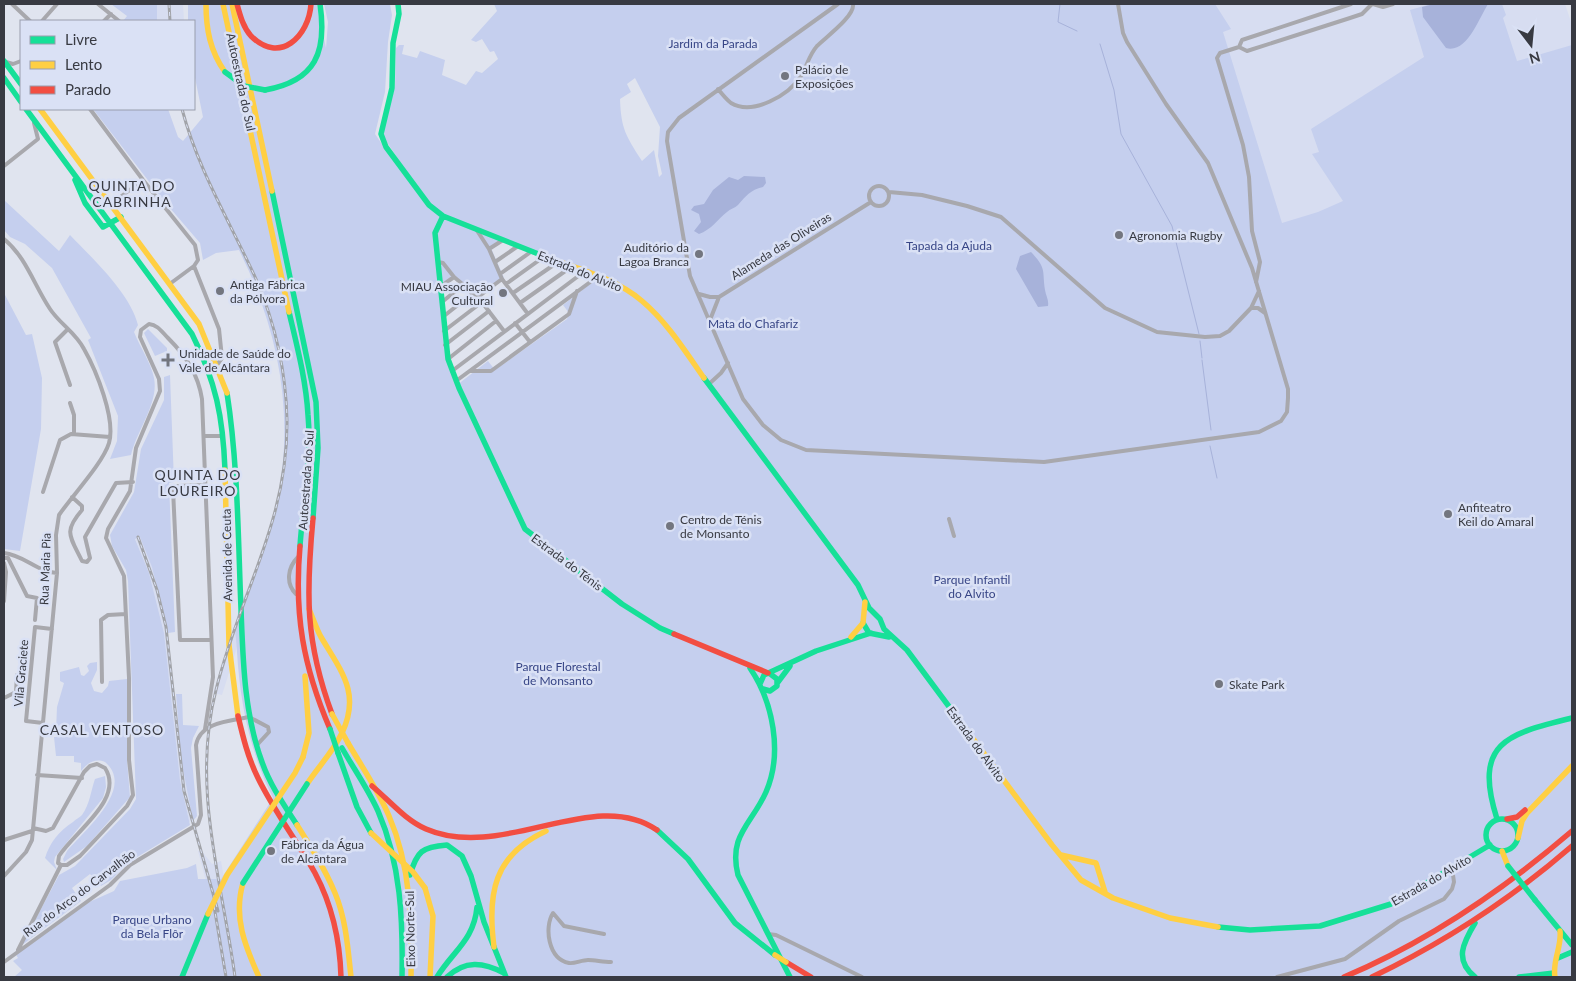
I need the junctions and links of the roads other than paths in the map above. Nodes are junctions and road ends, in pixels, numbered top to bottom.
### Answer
1 (12, 4) edge
2 (57, 4) edge
3 (98, 4) edge
4 (206, 4) edge
5 (223, 4) edge
6 (232, 4) edge
7 (237, 4) edge
8 (311, 4) edge
9 (320, 4) edge
10 (398, 4) edge
11 (838, 4) edge
12 (853, 4) edge
13 (1118, 4) edge
14 (1351, 4) edge
15 (1372, 4) edge
16 (1393, 4) edge
17 (111, 14) junction
18 (29, 20) edge
19 (43, 20) edge
20 (105, 20) edge
21 (118, 20) edge
22 (1239, 47) junction
23 (4, 61) edge
24 (20, 61) edge
25 (4, 78) edge
26 (20, 83) edge
27 (718, 90) junction
28 (20, 101) edge
29 (27, 110) edge
30 (41, 110) edge
31 (91, 110) edge
32 (32, 117) junction
33 (4, 166) edge
34 (143, 180) junction
35 (889, 192) junction
36 (871, 202) junction
37 (111, 204) junction
38 (443, 216) junction
39 (121, 217) junction
40 (110, 225) junction
41 (476, 229) junction
42 (135, 235) junction
43 (4, 239) edge
44 (503, 240) junction
45 (124, 243) junction
46 (518, 246) junction
47 (490, 249) junction
48 (532, 251) junction
49 (545, 256) junction
50 (438, 262) junction
51 (495, 262) junction
52 (558, 262) junction
53 (194, 266) junction
54 (571, 267) junction
55 (585, 272) junction
56 (500, 274) junction
57 (454, 277) junction
58 (597, 277) junction
59 (502, 279) junction
60 (1256, 282) junction
61 (171, 284) junction
62 (464, 284) junction
63 (506, 284) junction
64 (440, 287) junction
65 (577, 291) junction
66 (1259, 291) junction
67 (473, 293) junction
68 (513, 293) junction
69 (699, 294) junction
70 (719, 296) junction
71 (478, 297) junction
72 (442, 302) junction
73 (482, 302) junction
74 (520, 303) junction
75 (1251, 308) junction
76 (489, 311) junction
77 (528, 314) junction
78 (1266, 314) junction
79 (443, 317) junction
80 (710, 320) junction
81 (496, 321) junction
82 (515, 323) junction
83 (68, 329) junction
84 (444, 331) junction
85 (504, 331) junction
86 (522, 332) junction
87 (530, 342) junction
88 (445, 346) junction
89 (448, 359) junction
90 (728, 363) junction
91 (217, 365) junction
92 (208, 368) junction
93 (452, 371) junction
94 (469, 371) junction
95 (721, 373) junction
96 (733, 377) junction
97 (456, 382) junction
98 (709, 384) junction
99 (70, 385) dead end
100 (70, 403) dead end
101 (74, 434) junction
102 (204, 436) junction
103 (223, 436) junction
104 (110, 437) junction
105 (133, 482) junction
106 (206, 484) junction
107 (44, 492) dead end
108 (72, 497) junction
109 (949, 519) dead end
110 (954, 536) dead end
111 (4, 553) edge
112 (4, 558) edge
113 (4, 563) edge
114 (227, 566) junction
115 (238, 566) junction
116 (57, 573) junction
117 (4, 601) edge
118 (865, 601) junction
119 (306, 604) junction
120 (126, 614) junction
121 (876, 616) junction
122 (35, 620) dead end
123 (864, 622) junction
124 (881, 624) junction
125 (52, 629) junction
126 (872, 633) junction
127 (892, 638) junction
128 (211, 640) junction
129 (848, 640) junction
130 (793, 662) junction
131 (305, 664) junction
132 (747, 665) junction
133 (769, 674) junction
134 (17, 675) dead end
135 (102, 682) dead end
136 (762, 686) junction
137 (777, 686) junction
138 (4, 698) edge
139 (770, 712) junction
140 (249, 717) junction
141 (1572, 718) edge
142 (238, 719) junction
143 (43, 723) junction
144 (205, 729) junction
145 (257, 745) junction
146 (343, 748) junction
147 (1572, 764) edge
148 (37, 775) junction
149 (82, 778) junction
150 (372, 786) junction
151 (622, 818) junction
152 (1497, 819) junction
153 (1507, 819) junction
154 (33, 829) junction
155 (1572, 832) edge
156 (1518, 838) junction
157 (4, 840) edge
158 (1490, 846) junction
159 (1572, 846) edge
160 (1502, 851) junction
161 (402, 852) joint
162 (1058, 853) junction
163 (393, 854) joint
164 (1085, 861) junction
165 (61, 866) junction
166 (1452, 868) junction
167 (1099, 874) junction
168 (1078, 875) junction
169 (4, 876) edge
170 (408, 880) junction
171 (1084, 881) junction
172 (1524, 886) junction
173 (336, 896) junction
174 (1109, 896) junction
175 (476, 898) junction
176 (327, 900) junction
177 (1476, 921) junction
178 (1560, 931) junction
179 (604, 934) dead end
180 (768, 934) junction
181 (1572, 945) edge
182 (494, 947) junction
183 (17, 952) junction
184 (1572, 952) edge
185 (1557, 960) junction
186 (4, 962) edge
187 (611, 962) dead end
188 (505, 975) edge
189 (1555, 975) edge
190 (182, 977) edge
191 (259, 977) edge
192 (341, 977) edge
193 (351, 977) edge
194 (402, 977) edge
195 (411, 977) edge
196 (430, 977) edge
197 (436, 977) edge
198 (447, 977) edge
199 (790, 977) edge
200 (811, 977) edge
201 (862, 977) edge
202 (1277, 977) edge
203 (1344, 977) edge
204 (1372, 977) edge
205 (1475, 977) edge
206 (1519, 977) edge

1 - 18 street
2 - 19 street
3 - 17 street
4 - 9 main road, bridge
5 - 131 main road, Autoestrada do Sul
6 - 119 main road, Autoestrada do Sul
7 - 8 main road
10 - 38 main road, Estrada do Alvito
11 - 27 street
12 - 27 street
13 - 60 street
14 - 22 street
15 - 16 street
15 - 22 street
17 - 20 street
17 - 21 street
22 - 60 street
23 - 24 street
23 - 26 main road
25 - 28 main road
27 - 69 street
29 - 32 main road
30 - 37 main road, Avenida de Ceuta
31 - 34 street
32 - 33 street
32 - 40 main road, Avenida de Ceuta
34 - 37 street
34 - 53 street
35 - 36 street
35 - 36 street
35 - 75 street
36 - 70 street, Alameda das Oliveiras
37 - 39 main road, Avenida de Ceuta
38 - 41 main road, Estrada do Alvito
38 - 50 main road, Estrada do Ténis
39 - 40 main road
39 - 42 main road, Avenida de Ceuta
40 - 45 main road, Avenida de Ceuta
41 - 44 main road, Estrada do Alvito
41 - 47 street
42 - 45 main road
42 - 61 main road, Avenida de Ceuta
43 - 83 street, Rua Maria Pia
44 - 46 main road, Estrada do Alvito
44 - 47 street
45 - 92 main road, Avenida de Ceuta
46 - 48 main road, Estrada do Alvito
46 - 51 street
47 - 51 street
48 - 49 main road, Estrada do Alvito
48 - 56 street
49 - 52 main road, Estrada do Alvito
49 - 63 street
50 - 57 street
50 - 64 main road, Estrada do Ténis
51 - 56 street
52 - 54 main road, Estrada do Alvito
52 - 68 street
53 - 61 street
53 - 91 street
54 - 55 main road, Estrada do Alvito
54 - 74 street
55 - 58 main road, Estrada do Alvito
55 - 77 street
56 - 59 street
57 - 62 street
57 - 64 street
58 - 65 street
58 - 98 main road, Estrada do Alvito
59 - 63 street
59 - 71 street
60 - 66 street
61 - 91 main road, Avenida de Ceuta
62 - 67 street
62 - 72 street
63 - 68 street
64 - 72 main road, Estrada do Ténis
65 - 86 street
65 - 87 street
66 - 75 street
66 - 78 street
67 - 71 street
67 - 79 street
68 - 74 street
69 - 70 street
69 - 80 street
70 - 80 street
71 - 73 street
72 - 79 main road, Estrada do Ténis
73 - 76 street
73 - 84 street
74 - 77 street
75 - 78 street
76 - 81 street
76 - 88 street
77 - 82 street
78 - 96 street
79 - 84 main road, Estrada do Ténis
80 - 90 street
81 - 85 street
81 - 89 street
82 - 85 street
82 - 86 street
83 - 99 street
83 - 104 street, Rua Maria Pia
84 - 88 main road, Estrada do Ténis
85 - 93 street
86 - 87 street
86 - 94 street
87 - 94 street
88 - 89 main road, Estrada do Ténis
89 - 93 main road, Estrada do Ténis
90 - 95 street
90 - 96 street
91 - 92 street
91 - 115 main road, Avenida de Ceuta
92 - 103 main road, Avenida de Ceuta
93 - 97 main road, Estrada do Ténis
94 - 97 street
95 - 96 street
95 - 98 street
97 - 132 main road, Estrada do Ténis
98 - 118 main road, Estrada do Alvito
100 - 101 street
101 - 104 street
101 - 107 street
102 - 103 street
102 - 105 street
102 - 106 street
103 - 114 main road, Avenida de Ceuta
104 - 108 street, Rua Maria Pia
105 - 108 street
105 - 120 street
106 - 128 street
106 - 128 street
108 - 116 street, Rua Maria Pia
109 - 110 street
111 - 116 street
112 - 122 street
113 - 117 street
114 - 115 main road
114 - 142 main road, Avenida de Ceuta
115 - 140 main road, Avenida de Ceuta
116 - 125 street, Rua Maria Pia
118 - 121 main road, Estrada do Alvito
118 - 123 main road
119 - 146 main road, Autoestrada do Sul, bridge
119 - 191 main road, bridge
120 - 135 street
120 - 165 street
121 - 123 main road
121 - 124 main road, Estrada do Alvito
123 - 126 main road
123 - 129 main road
124 - 126 main road
124 - 127 main road, Estrada do Alvito
125 - 143 street, Rua Maria Pia
125 - 143 street, Vila Graciete
126 - 127 main road, Estrada do Alvito
126 - 129 main road
127 - 162 main road, Estrada do Alvito
128 - 144 street
129 - 130 main road
130 - 133 main road
130 - 137 main road
131 - 146 main road, Autoestrada do Sul, bridge
131 - 190 main road, bridge
132 - 133 main road, Estrada do Ténis
132 - 136 main road
133 - 136 main road
133 - 137 main road
134 - 138 street
136 - 137 main road
136 - 139 main road
137 - 139 main road
139 - 180 main road
140 - 142 street
140 - 145 main road, Avenida de Ceuta
140 - 145 street
141 - 152 main road
142 - 144 street
142 - 176 main road, Avenida de Ceuta
143 - 148 street, Rua Maria Pia
144 - 183 street, Rua do Arco do Carvalhão
145 - 173 main road, Avenida de Ceuta
146 - 150 main road, Autoestrada do Sul
146 - 163 main road, Autoestrada do Sul
146 - 196 main road, bridge
147 - 153 main road
147 - 156 main road
148 - 149 street
148 - 154 street, Rua Maria Pia
149 - 154 street
149 - 165 street
150 - 151 main road
150 - 161 main road, Autoestrada do Sul
151 - 182 main road
151 - 200 main road, bridge
152 - 153 main road
152 - 158 main road
153 - 156 main road
154 - 157 street
154 - 169 street, Rua Maria Pia
155 - 203 main road
156 - 160 main road
158 - 160 main road
158 - 166 main road, Estrada do Alvito
159 - 172 main road
160 - 172 main road, bridge
161 - 170 main road, Eixo Norte-Sul
162 - 164 main road
162 - 168 main road, Estrada do Alvito
163 - 194 main road, Eixo Norte-Sul
164 - 167 main road
164 - 168 main road
165 - 183 street
166 - 174 main road, Estrada do Alvito
166 - 202 street
167 - 171 main road
167 - 174 main road
168 - 171 main road, Estrada do Alvito
170 - 175 main road
170 - 195 main road, Eixo Norte-Sul
171 - 174 main road, Estrada do Alvito
172 - 177 main road
172 - 178 main road, bridge
173 - 176 main road
173 - 193 main road, Avenida de Ceuta
175 - 182 main road
175 - 197 main road
176 - 192 main road, Avenida de Ceuta
177 - 204 main road
177 - 205 main road
178 - 181 main road
178 - 185 main road
179 - 187 street
180 - 199 main road
180 - 201 street
182 - 188 main road
183 - 186 street, Rua do Arco do Carvalhão
184 - 185 main road
185 - 189 main road
188 - 198 main road
189 - 206 main road

